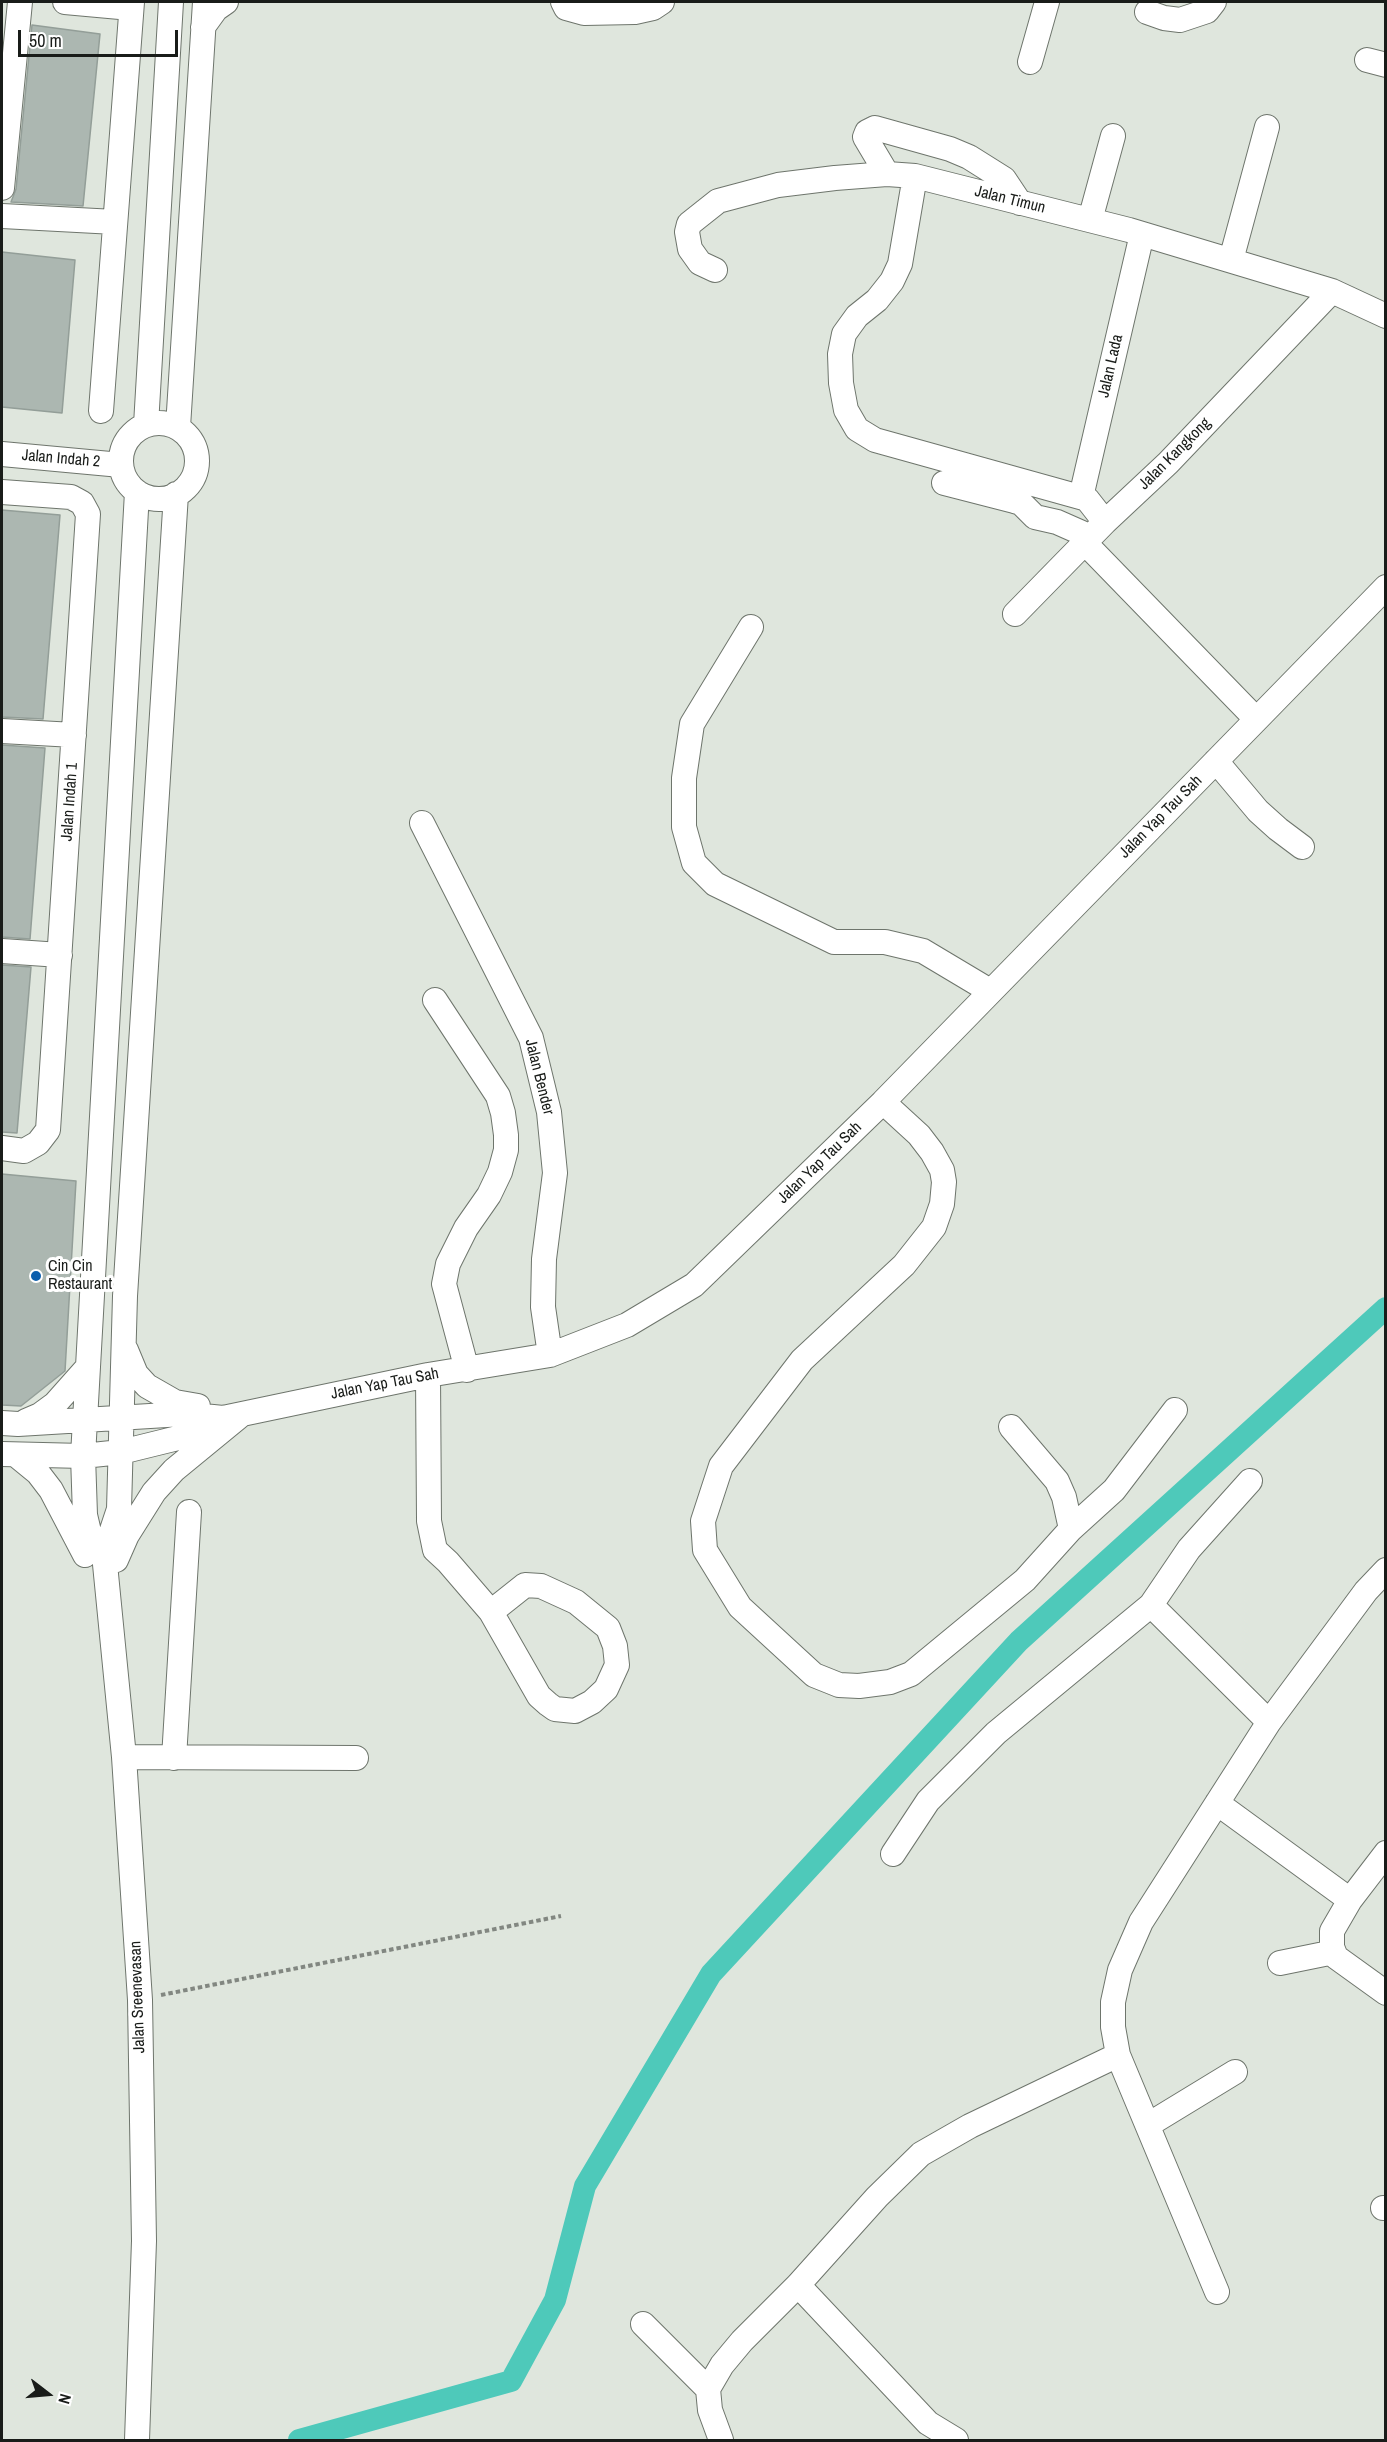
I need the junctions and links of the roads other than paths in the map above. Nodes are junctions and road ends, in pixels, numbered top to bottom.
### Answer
1 (20, 2) edge
2 (65, 2) edge
3 (171, 2) edge
4 (205, 2) edge
5 (226, 2) edge
6 (563, 2) edge
7 (662, 2) edge
8 (1047, 2) edge
9 (1214, 2) edge
10 (132, 5) edge
11 (1147, 12) dead end
12 (203, 27) junction
13 (1030, 62) dead end
14 (1267, 127) dead end
15 (1113, 136) dead end
16 (887, 174) junction
17 (915, 176) junction
18 (2, 188) edge
19 (1020, 203) junction
20 (2, 216) edge
21 (1090, 220) junction
22 (115, 222) junction
23 (1142, 234) junction
24 (1231, 260) junction
25 (715, 270) dead end
26 (1332, 291) junction
27 (1386, 316) edge
28 (101, 411) dead end
29 (146, 425) junction
30 (178, 427) junction
31 (2, 454) edge
32 (121, 465) junction
33 (944, 483) dead end
34 (2, 492) edge
35 (137, 492) junction
36 (176, 495) junction
37 (1081, 497) junction
38 (1094, 534) junction
39 (1386, 587) edge
40 (1015, 615) dead end
41 (751, 627) dead end
42 (1256, 719) junction
43 (2, 730) edge
44 (74, 735) junction
45 (1216, 761) junction
46 (422, 823) dead end
47 (1302, 847) dead end
48 (2, 951) edge
49 (60, 955) junction
50 (990, 991) junction
51 (435, 1000) dead end
52 (883, 1102) junction
53 (2, 1148) edge
54 (123, 1342) junction
55 (550, 1354) junction
56 (87, 1368) junction
57 (467, 1370) junction
58 (428, 1375) junction
59 (1175, 1410) dead end
60 (122, 1416) junction
61 (232, 1416) junction
62 (85, 1421) junction
63 (10, 1424) edge
64 (1011, 1427) dead end
65 (122, 1452) junction
66 (9, 1455) edge
67 (83, 1456) junction
68 (1250, 1481) dead end
69 (189, 1512) dead end
70 (1071, 1529) junction
71 (104, 1554) junction
72 (1386, 1570) edge
73 (107, 1593) junction
74 (1151, 1605) junction
75 (491, 1612) junction
76 (1269, 1722) junction
77 (124, 1757) junction
78 (174, 1758) junction
79 (356, 1758) dead end
80 (1217, 1803) junction
81 (1386, 1853) edge
82 (893, 1854) dead end
83 (1350, 1900) junction
84 (1334, 1952) junction
85 (1280, 1964) dead end
86 (1386, 1993) edge
87 (1118, 2055) junction
88 (1235, 2072) dead end
89 (1148, 2125) junction
90 (798, 2285) junction
91 (1217, 2292) dead end
92 (643, 2324) dead end
93 (708, 2389) junction
94 (137, 2440) edge
95 (721, 2440) edge
96 (956, 2440) edge

1 - 18 street
2 - 10 street
3 - 29 street
4 - 12 street
5 - 12 street
6 - 7 street
8 - 13 street
9 - 11 street
10 - 22 street
12 - 30 street
14 - 24 street
15 - 21 street
16 - 17 street, Jalan Timun
16 - 19 street
16 - 25 street, Jalan Timun
17 - 19 street, Jalan Timun
17 - 37 street
19 - 21 street, Jalan Timun
20 - 22 street
21 - 23 street, Jalan Timun
22 - 28 street
23 - 24 street, Jalan Timun
23 - 37 street, Jalan Lada
24 - 26 street, Jalan Timun
26 - 27 street, Jalan Timun
26 - 38 street, Jalan Kangkong
29 - 30 street
29 - 32 street
30 - 36 street
31 - 32 street, Jalan Indah 2
32 - 35 street
33 - 38 street
34 - 44 street, Jalan Indah 1
35 - 36 street
35 - 56 street
36 - 54 street
37 - 38 street
38 - 40 street, Jalan Kangkong
38 - 42 street
39 - 42 street, Jalan Yap Tau Sah
41 - 50 street
42 - 45 street, Jalan Yap Tau Sah
43 - 44 street
44 - 49 street, Jalan Indah 1
45 - 47 street
45 - 50 street, Jalan Yap Tau Sah
46 - 55 street, Jalan Bender
48 - 49 street
49 - 53 street, Jalan Indah 1
50 - 52 street, Jalan Yap Tau Sah
51 - 57 street
52 - 55 street, Jalan Yap Tau Sah
52 - 70 street
54 - 60 street
54 - 61 street
55 - 57 street, Jalan Yap Tau Sah
56 - 62 street
56 - 63 street
57 - 58 street, Jalan Yap Tau Sah
58 - 61 street, Jalan Yap Tau Sah
58 - 75 street
59 - 70 street
60 - 61 street, Jalan Yap Tau Sah
60 - 62 street, Jalan Yap Tau Sah
60 - 65 street
61 - 65 street
61 - 73 street
62 - 63 street, Jalan Yap Tau Sah
62 - 67 street
64 - 70 street
65 - 67 street
65 - 71 street
66 - 67 street
66 - 73 street
67 - 71 street
68 - 74 street
69 - 78 street
71 - 73 street, Jalan Sreenevasan
72 - 76 street
73 - 77 street, Jalan Sreenevasan
74 - 76 street
74 - 82 street
75 - 75 street
76 - 80 street
77 - 78 street
77 - 94 street, Jalan Sreenevasan
78 - 79 street
80 - 83 street
80 - 87 street
81 - 83 street
83 - 84 street
84 - 85 street
84 - 86 street
87 - 89 street
87 - 90 street
88 - 89 street
89 - 91 street
90 - 93 street
90 - 96 street
92 - 93 street
93 - 95 street

